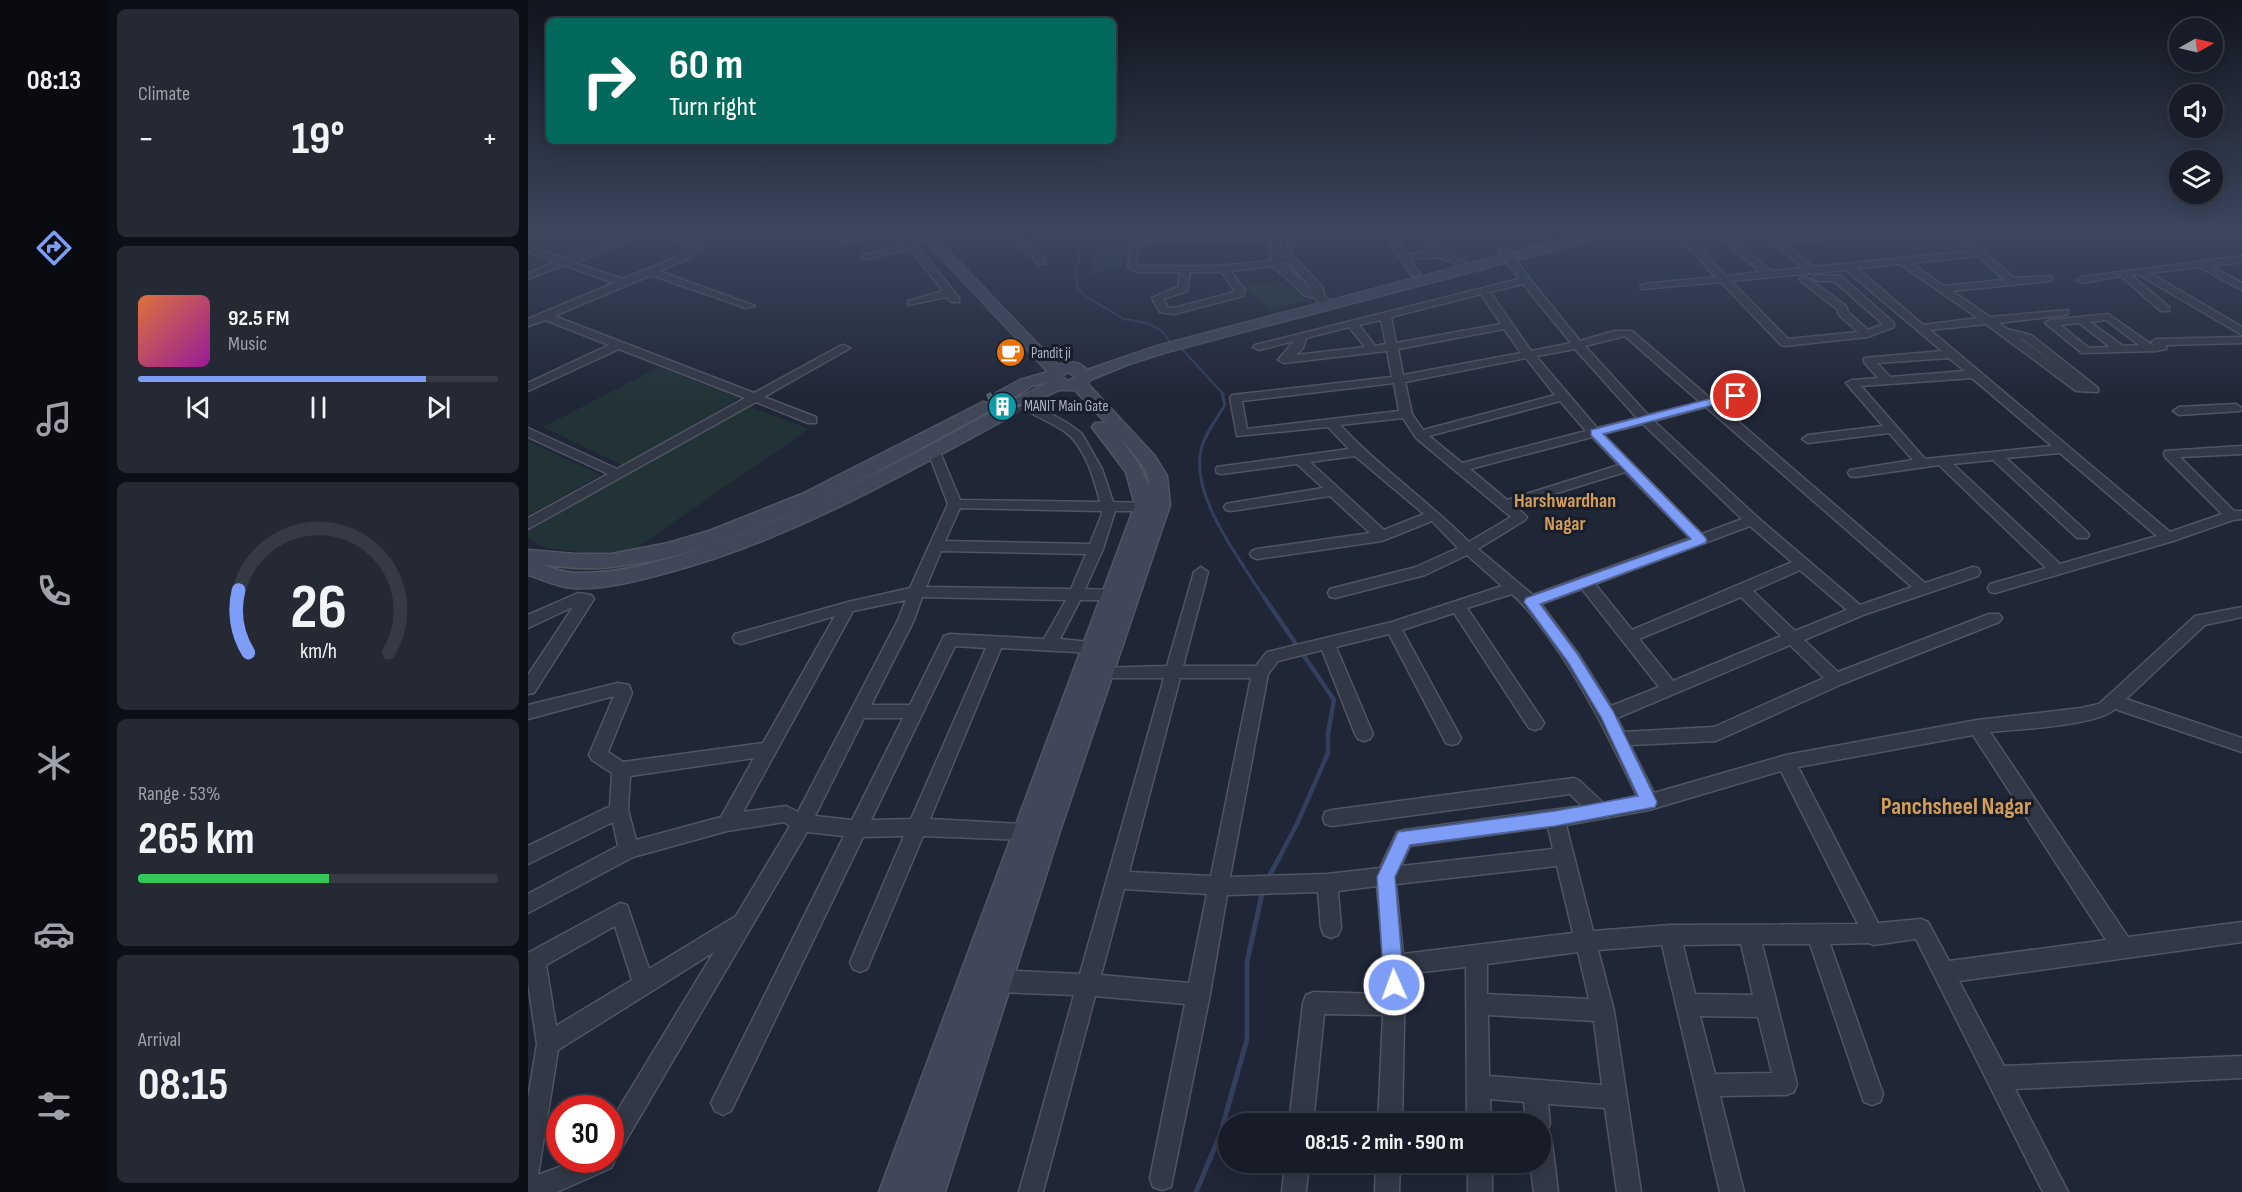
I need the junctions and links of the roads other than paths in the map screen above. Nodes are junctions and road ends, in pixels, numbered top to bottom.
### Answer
1 (607, 290) edge
2 (703, 290) edge
3 (946, 290) edge
4 (981, 290) edge
5 (995, 290) edge
6 (1181, 290) edge
7 (1239, 290) edge
8 (1304, 290) edge
9 (1318, 290) edge
10 (1357, 290) edge
11 (1360, 290) edge
12 (1489, 290) edge
13 (1534, 290) edge
14 (1733, 290) edge
15 (1824, 290) edge
16 (1850, 290) edge
17 (1876, 290) edge
18 (1942, 290) edge
19 (2142, 290) edge
20 (2174, 290) edge
21 (1484, 291) junction
22 (1322, 299) junction
23 (912, 303) dead end
24 (750, 306) dead end
25 (2113, 306) dead end
26 (2165, 309) dead end
27 (1385, 315) junction
28 (545, 316) junction
29 (2081, 320) junction
30 (1990, 322) junction
31 (528, 323) edge
32 (1352, 324) junction
33 (2236, 324) edge
34 (1506, 326) junction
35 (1921, 328) junction
36 (2003, 330) junction
37 (2242, 332) edge
38 (1867, 334) junction
39 (1302, 336) junction
40 (2242, 340) edge
41 (618, 345) junction
42 (1578, 345) junction
43 (2156, 346) junction
44 (1259, 347) dead end
45 (1392, 347) junction
46 (844, 348) dead end
47 (1372, 350) junction
48 (2121, 350) junction
49 (1528, 354) junction
50 (1951, 354) junction
51 (1974, 374) junction
52 (1068, 377) junction
53 (1401, 379) junction
54 (1888, 381) junction
55 (528, 387) edge
56 (1747, 393) dead end
57 (1562, 397) junction
58 (755, 398) junction
59 (1707, 403) junction
60 (1005, 405) junction
61 (2235, 408) dead end
62 (2179, 411) dead end
63 (1406, 414) junction
64 (1645, 419) junction
65 (812, 420) dead end
66 (1331, 423) junction
67 (1892, 429) junction
68 (528, 432) edge
69 (1595, 432) junction
70 (1420, 435) junction
71 (1808, 439) dead end
72 (2062, 449) junction
73 (2242, 450) edge
74 (1358, 452) junction
75 (1996, 456) junction
76 (936, 457) dead end
77 (1300, 460) junction
78 (1942, 461) junction
79 (1922, 463) junction
80 (1627, 467) junction
81 (1458, 468) junction
82 (1222, 470) dead end
83 (1855, 473) dead end
84 (618, 474) junction
85 (1333, 491) junction
86 (955, 504) junction
87 (1504, 505) junction
88 (1143, 507) junction
89 (1232, 507) dead end
90 (1108, 508) junction
91 (1434, 515) junction
92 (2236, 516) edge
93 (1752, 520) junction
94 (528, 524) edge
95 (2082, 535) dead end
96 (1382, 536) junction
97 (2168, 538) junction
98 (1700, 540) junction
99 (936, 546) junction
100 (1096, 549) junction
101 (1468, 549) junction
102 (1257, 554) dead end
103 (528, 556) edge
104 (1802, 563) junction
105 (528, 568) edge
106 (2057, 570) junction
107 (1202, 572) dead end
108 (1973, 572) dead end
109 (1585, 582) junction
110 (1512, 588) junction
111 (1922, 588) junction
112 (1995, 588) dead end
113 (1743, 590) junction
114 (916, 592) junction
115 (1335, 593) dead end
116 (1076, 594) junction
117 (1111, 595) junction
118 (1531, 602) junction
119 (1458, 606) junction
120 (848, 607) junction
121 (1858, 611) junction
122 (2242, 612) edge
123 (1994, 618) dead end
124 (528, 622) edge
125 (1393, 627) junction
126 (1629, 637) junction
127 (1794, 637) junction
128 (741, 638) dead end
129 (996, 642) junction
130 (1325, 644) junction
131 (1048, 645) junction
132 (1092, 647) junction
133 (1267, 664) junction
134 (1103, 672) junction
135 (1173, 674) junction
136 (1836, 680) junction
137 (528, 688) edge
138 (1670, 689) junction
139 (2113, 701) junction
140 (861, 711) junction
141 (915, 711) junction
142 (528, 712) edge
143 (1607, 715) junction
144 (1535, 723) dead end
145 (1977, 727) junction
146 (1364, 734) dead end
147 (1452, 738) dead end
148 (1619, 739) junction
149 (2242, 745) edge
150 (769, 749) junction
151 (1786, 762) junction
152 (621, 770) junction
153 (1649, 802) junction
154 (620, 810) junction
155 (1600, 812) junction
156 (1332, 818) dead end
157 (1555, 818) junction
158 (727, 823) junction
159 (802, 823) junction
160 (916, 827) junction
161 (858, 829) junction
162 (1025, 832) junction
163 (629, 850) junction
164 (528, 855) edge
165 (1566, 856) junction
166 (1386, 877) junction
167 (1117, 880) junction
168 (1327, 883) junction
169 (1220, 886) junction
170 (528, 904) edge
171 (745, 922) junction
172 (1331, 928) dead end
173 (2242, 932) edge
174 (1749, 934) junction
175 (1670, 935) junction
176 (1874, 935) junction
177 (1817, 936) junction
178 (1587, 940) junction
179 (2123, 948) junction
180 (1476, 957) junction
181 (532, 962) edge
182 (860, 962) dead end
183 (1394, 965) junction
184 (1945, 972) junction
185 (998, 981) junction
186 (644, 984) junction
187 (1088, 985) junction
188 (1199, 994) junction
189 (1476, 1004) junction
190 (1395, 1005) junction
191 (1688, 1005) junction
192 (1766, 1006) junction
193 (1603, 1011) junction
194 (548, 1044) junction
195 (2242, 1067) edge
196 (1997, 1078) junction
197 (1707, 1085) junction
198 (1478, 1087) junction
199 (1535, 1091) junction
200 (1872, 1094) dead end
201 (1615, 1097) junction
202 (723, 1103) dead end
203 (1302, 1113) edge
204 (1390, 1113) edge
205 (1479, 1113) edge
206 (1537, 1113) edge
207 (624, 1123) edge
208 (528, 1170) edge
209 (576, 1173) edge
210 (1296, 1173) edge
211 (1388, 1173) edge
212 (1480, 1173) edge
213 (1544, 1173) edge
214 (1162, 1178) dead end
215 (528, 1191) edge
216 (896, 1192) edge
217 (928, 1192) edge
218 (1031, 1192) edge
219 (1294, 1192) edge
220 (1387, 1192) edge
221 (1480, 1192) edge
222 (1546, 1192) edge
223 (1629, 1192) edge
224 (1732, 1192) edge
225 (2056, 1192) edge

1 - 28 street
2 - 24 street
3 - 23 street
4 - 52 main road
5 - 52 main road
6 - 7 street
8 - 22 street
9 - 22 street
10 - 22 main road
11 - 22 main road
12 - 21 street
13 - 42 street
14 - 38 street
15 - 38 street
16 - 38 street
17 - 35 street
18 - 30 street
19 - 26 street
20 - 33 street
21 - 27 street
21 - 34 street
22 - 52 main road
25 - 30 street
27 - 32 street
27 - 45 street
28 - 31 street
28 - 41 street
29 - 43 street
29 - 48 street
29 - 48 street
30 - 35 street
30 - 36 street
32 - 39 street
32 - 47 street
33 - 37 street
34 - 45 street
34 - 49 street
35 - 50 street
36 - 36 street
39 - 44 street
39 - 47 street
40 - 43 street
41 - 55 street
41 - 58 street
42 - 49 street
42 - 59 street
42 - 64 street
43 - 48 street
45 - 47 street
45 - 53 street
46 - 58 street
49 - 53 street
49 - 57 street
50 - 51 street
50 - 54 street
51 - 54 street
51 - 72 street
52 - 60 main road
52 - 88 main road
52 - 134 main road
53 - 63 street
53 - 66 street
54 - 67 street
56 - 59 street
57 - 69 street
57 - 70 street
58 - 65 street
58 - 84 street
59 - 64 street
59 - 111 street
60 - 90 street
60 - 103 main road
60 - 105 main road
61 - 62 street
63 - 66 street
63 - 70 street
64 - 69 street
64 - 93 street
66 - 74 street
67 - 71 street
67 - 79 street
68 - 84 street
69 - 80 street
69 - 81 street
70 - 81 street
72 - 75 street
72 - 97 street
73 - 92 street
74 - 77 street
74 - 91 street
75 - 78 street
75 - 95 street
76 - 86 street
77 - 82 street
77 - 85 street
78 - 79 street
78 - 106 street
79 - 83 street
80 - 87 street
80 - 98 street
81 - 87 street
84 - 94 street
85 - 89 street
85 - 96 street
86 - 90 street
86 - 99 street
87 - 101 street
88 - 90 street
88 - 117 main road
90 - 100 street
91 - 96 street
91 - 101 street
92 - 97 street
93 - 98 street
93 - 104 street
96 - 102 street
97 - 106 street
98 - 109 street
99 - 100 street
99 - 114 street
100 - 116 street
101 - 110 street
101 - 115 street
104 - 113 street
104 - 121 street
106 - 112 street
107 - 135 street
108 - 111 street
109 - 118 street
109 - 126 street
110 - 118 street
110 - 119 street
111 - 121 street
113 - 126 street
113 - 127 street
114 - 116 street
114 - 120 street
114 - 140 street
116 - 117 street
116 - 131 street
117 - 132 main road
118 - 143 street
119 - 125 street
119 - 144 street
120 - 128 street
120 - 150 street
121 - 127 street
122 - 139 street
123 - 136 street
124 - 137 street
125 - 130 street
125 - 147 street
126 - 138 street
127 - 136 street
127 - 138 street
129 - 131 street
129 - 141 street
129 - 160 street
130 - 133 street
130 - 146 street
131 - 132 street
132 - 162 main road
133 - 135 street
133 - 169 street
134 - 135 street
134 - 185 main road
135 - 167 street
136 - 148 street
138 - 143 street
139 - 145 street
139 - 149 street
140 - 141 street
140 - 159 street
141 - 161 street
142 - 152 street
143 - 148 street
145 - 151 street
145 - 179 street
148 - 153 street
150 - 152 street
150 - 158 street
151 - 153 street
151 - 176 street
152 - 154 street
153 - 155 street
154 - 163 street
154 - 164 street
155 - 156 street
155 - 157 street
157 - 165 street
157 - 166 street
158 - 159 street
158 - 163 street
159 - 161 street
159 - 171 street
160 - 161 street
160 - 162 street
160 - 182 street
161 - 202 street
162 - 216 main road
163 - 170 street
165 - 166 street
165 - 178 street
166 - 168 street
166 - 183 street
167 - 169 street
167 - 187 street
168 - 169 street
168 - 172 street
169 - 188 street
171 - 186 street
171 - 207 street
173 - 179 street
174 - 175 street
174 - 177 street
174 - 192 street
175 - 178 street
175 - 191 street
176 - 177 street
176 - 184 street
177 - 200 street
178 - 180 street
178 - 193 street
179 - 184 street
180 - 183 street
180 - 189 street
181 - 186 street
181 - 194 street
183 - 190 street
184 - 196 street
185 - 187 street
185 - 217 main road
186 - 194 street
187 - 188 street
187 - 218 street
188 - 214 street
189 - 193 street
189 - 198 street
190 - 203 street
190 - 204 street
191 - 192 street
191 - 197 street
192 - 197 street
193 - 201 street
194 - 208 street
195 - 196 street
196 - 225 street
197 - 224 street
198 - 199 street
198 - 205 street
199 - 201 street
199 - 206 street
201 - 223 street
209 - 215 street
210 - 219 street
211 - 220 street
212 - 221 street
213 - 222 street

